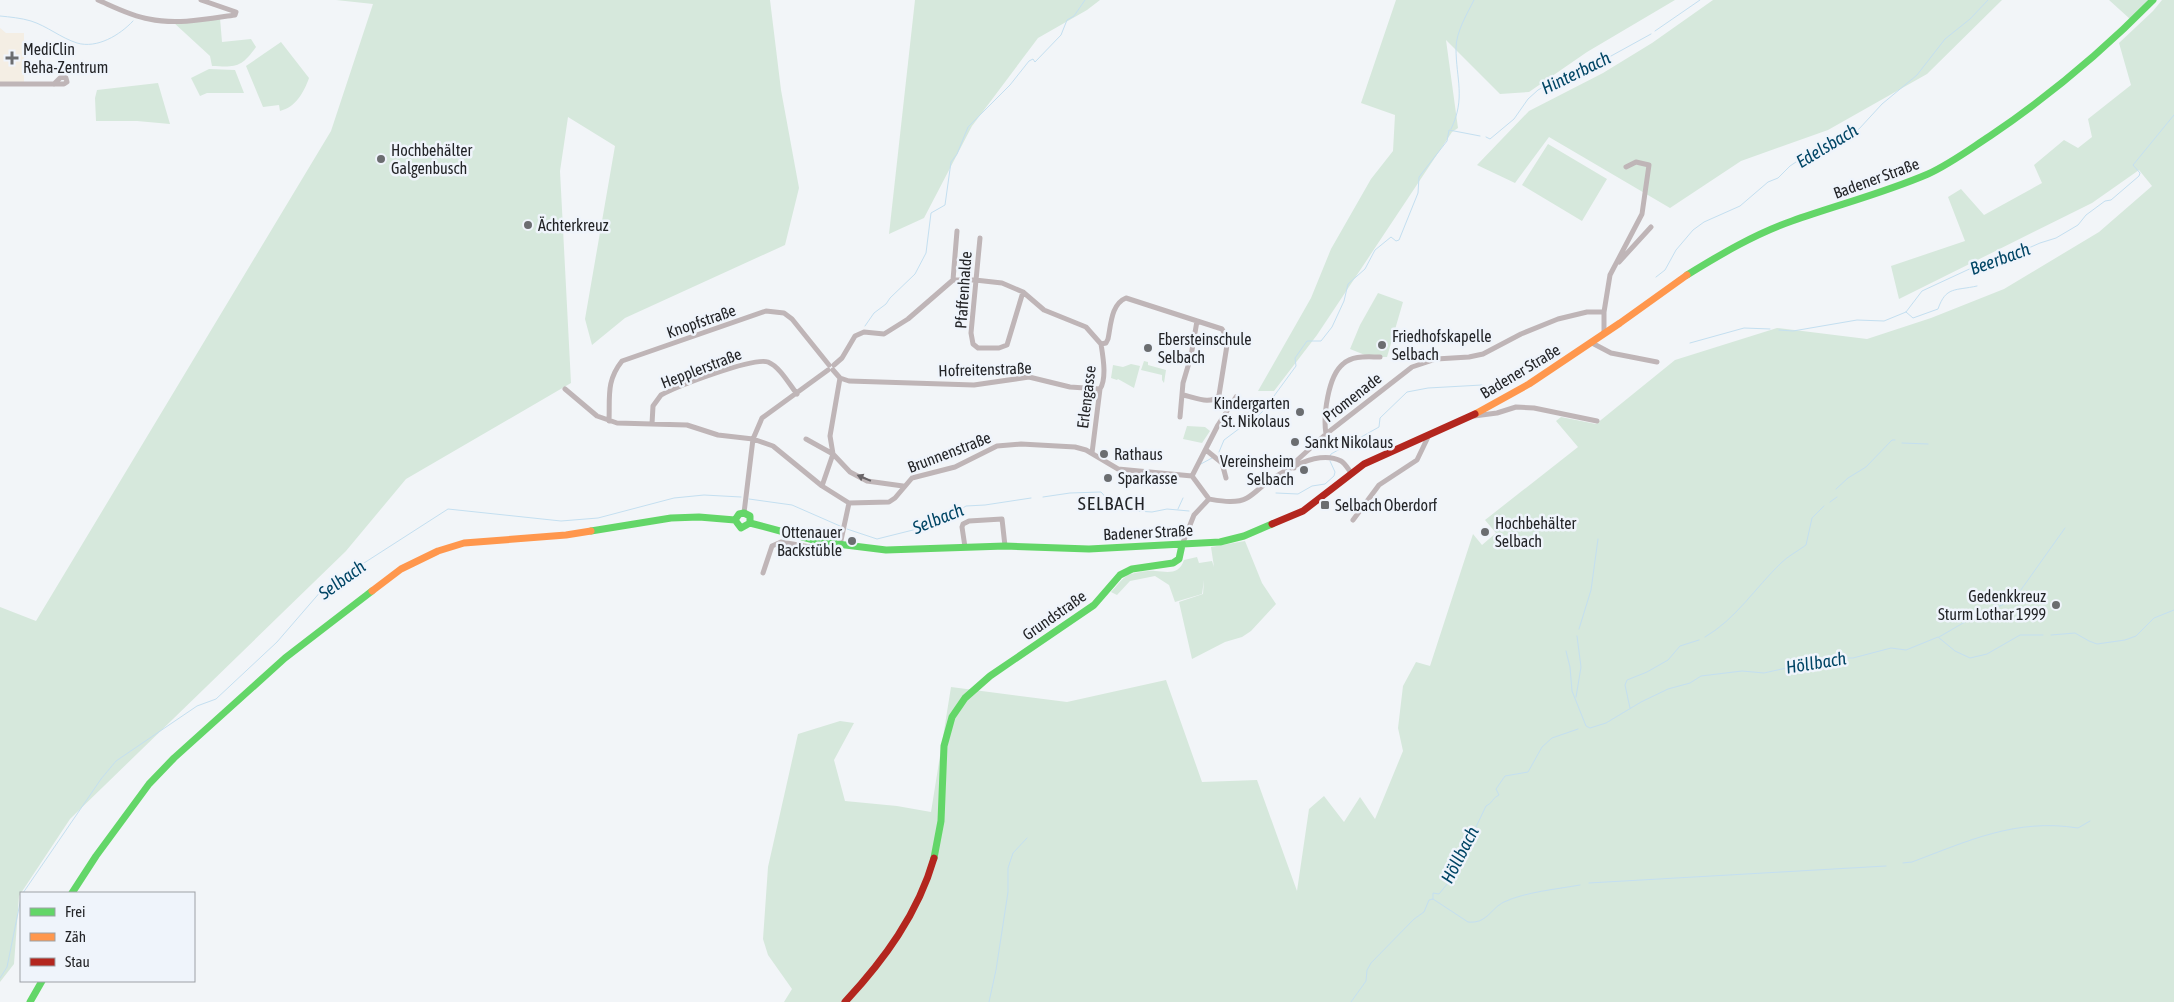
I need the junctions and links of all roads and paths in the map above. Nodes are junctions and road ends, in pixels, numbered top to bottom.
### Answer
1 (98, 0) edge
2 (201, 0) edge
3 (2153, 0) edge
4 (0, 84) edge
5 (54, 84) dead end
6 (1626, 167) dead end
7 (1651, 227) dead end
8 (957, 231) dead end
9 (980, 238) dead end
10 (1613, 268) junction
11 (952, 280) junction
12 (975, 280) junction
13 (1023, 292) junction
14 (1604, 312) junction
15 (1197, 321) junction
16 (1604, 334) junction
17 (1592, 343) junction
18 (1101, 344) junction
19 (1380, 357) dead end
20 (1657, 362) dead end
21 (831, 368) junction
22 (840, 378) junction
23 (565, 389) dead end
24 (1100, 389) junction
25 (797, 394) junction
26 (1183, 395) junction
27 (1236, 397) dead end
28 (1471, 416) junction
29 (1180, 417) dead end
30 (609, 421) junction
31 (1597, 421) dead end
32 (652, 424) junction
33 (1326, 434) junction
34 (1429, 435) junction
35 (753, 439) junction
36 (806, 439) dead end
37 (1206, 450) junction
38 (833, 454) junction
39 (1092, 454) junction
40 (1294, 468) junction
41 (1351, 473) junction
42 (1192, 476) junction
43 (1226, 478) dead end
44 (822, 486) junction
45 (903, 486) junction
46 (1209, 499) junction
47 (849, 503) junction
48 (744, 512) junction
49 (735, 520) junction
50 (1353, 520) dead end
51 (750, 523) junction
52 (821, 542) junction
53 (1182, 545) junction
54 (840, 546) junction
55 (1005, 546) junction
56 (965, 547) junction
57 (763, 573) dead end
58 (73, 892) edge
59 (41, 982) edge
60 (30, 1002) edge
61 (845, 1002) edge

1 - 2 street
3 - 16 main road, Badener Straße
4 - 5 street
6 - 10 street
7 - 10 street
8 - 11 street
9 - 12 street, Pfaffenhalde
10 - 14 street
11 - 12 street
11 - 21 street
12 - 13 street
12 - 13 street, Pfaffenhalde
13 - 18 street
14 - 16 street
14 - 33 street, Promenade
15 - 18 street
15 - 26 street
15 - 26 street
16 - 17 main road, Badener Straße
17 - 20 street
17 - 28 main road, Badener Straße
18 - 24 street, Erlengasse
19 - 33 street
21 - 22 street
21 - 25 street
21 - 30 street, Knopfstraße
22 - 24 street, Hofreitenstraße
22 - 38 street
23 - 30 street
24 - 39 street, Erlengasse
25 - 32 street, Hepplerstraße
25 - 35 street
26 - 29 street
27 - 37 street
28 - 31 street
28 - 34 main road, Badener Straße
30 - 32 street
32 - 35 street
33 - 40 street, Promenade
34 - 41 main road, Badener Straße
34 - 50 street
35 - 44 street
35 - 48 street
36 - 38 street, Brunnenstraße
37 - 42 street
37 - 43 street
38 - 44 street
45 -> 38 street, Brunnenstraße
39 - 42 street, Brunnenstraße
39 - 45 street, Brunnenstraße
40 - 41 street
40 - 46 street
41 - 53 main road, Badener Straße
42 - 46 street
44 - 47 street
45 - 47 street
46 - 53 street, Grundstraße
47 - 54 street
48 - 49 main road
48 - 51 main road
49 - 51 main road
49 - 58 main road
51 - 52 main road, Badener Straße
52 - 54 main road, Badener Straße
52 - 57 street
53 - 55 main road, Badener Straße
53 - 61 main road, Grundstraße
54 - 56 main road, Badener Straße
55 - 56 main road, Badener Straße
55 - 56 street
59 - 60 main road

